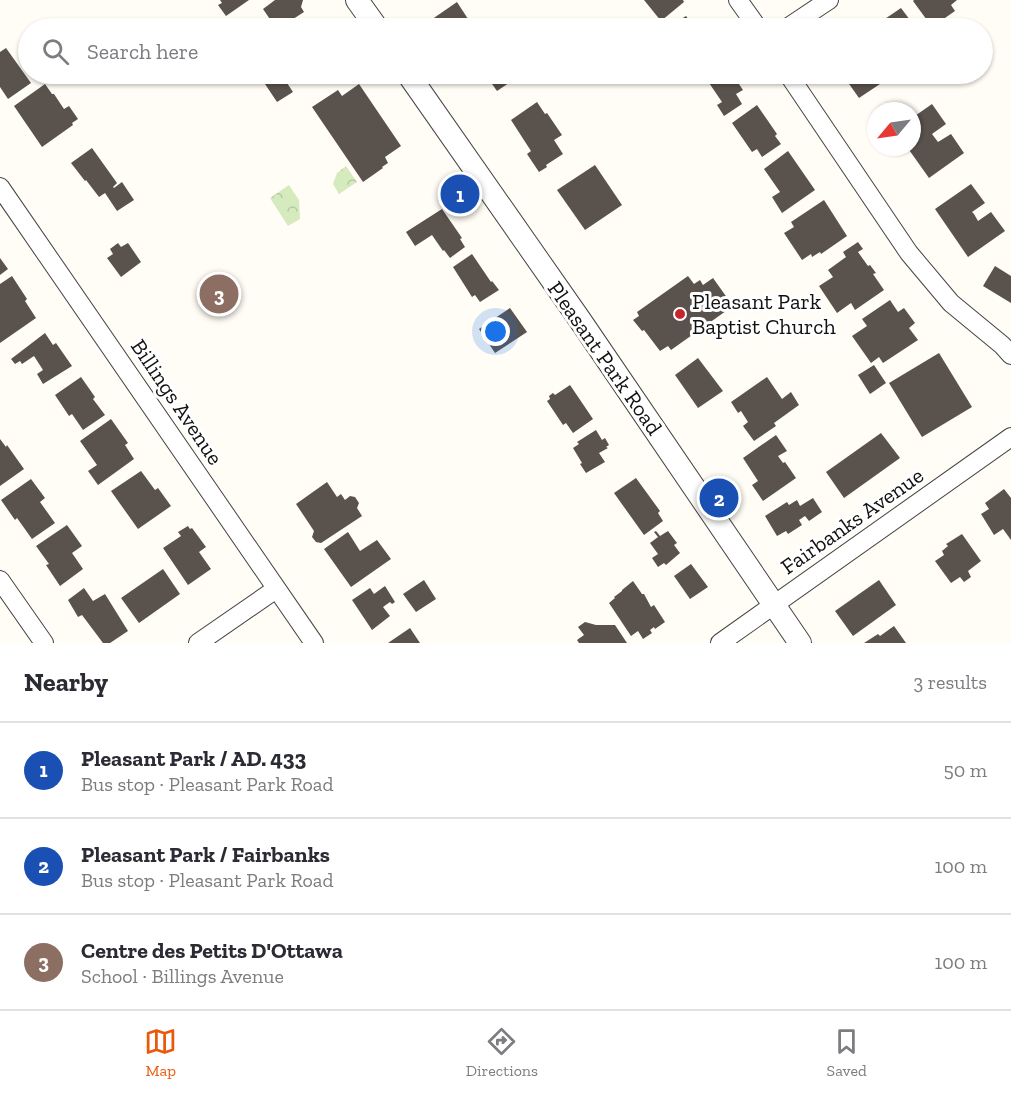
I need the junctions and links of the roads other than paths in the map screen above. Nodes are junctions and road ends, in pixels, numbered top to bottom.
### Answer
1 (357, 0) edge
2 (738, 0) edge
3 (829, 0) edge
4 (370, 18) edge
5 (751, 18) edge
6 (803, 18) edge
7 (415, 84) edge
8 (796, 84) edge
9 (0, 187) edge
10 (1011, 355) edge
11 (1011, 437) edge
12 (0, 580) edge
13 (276, 589) junction
14 (774, 605) junction
15 (44, 643) edge
16 (198, 643) edge
17 (314, 643) edge
18 (720, 643) edge
19 (800, 643) edge

1 - 4 street
2 - 5 street
3 - 6 street
7 - 14 street, Pleasant Park Road
8 - 10 street
9 - 13 street, Billings Avenue
11 - 14 street, Fairbanks Avenue
12 - 15 street
13 - 16 street
13 - 17 street, Billings Avenue
14 - 18 street, Fairbanks Avenue
14 - 19 street, Pleasant Park Road

